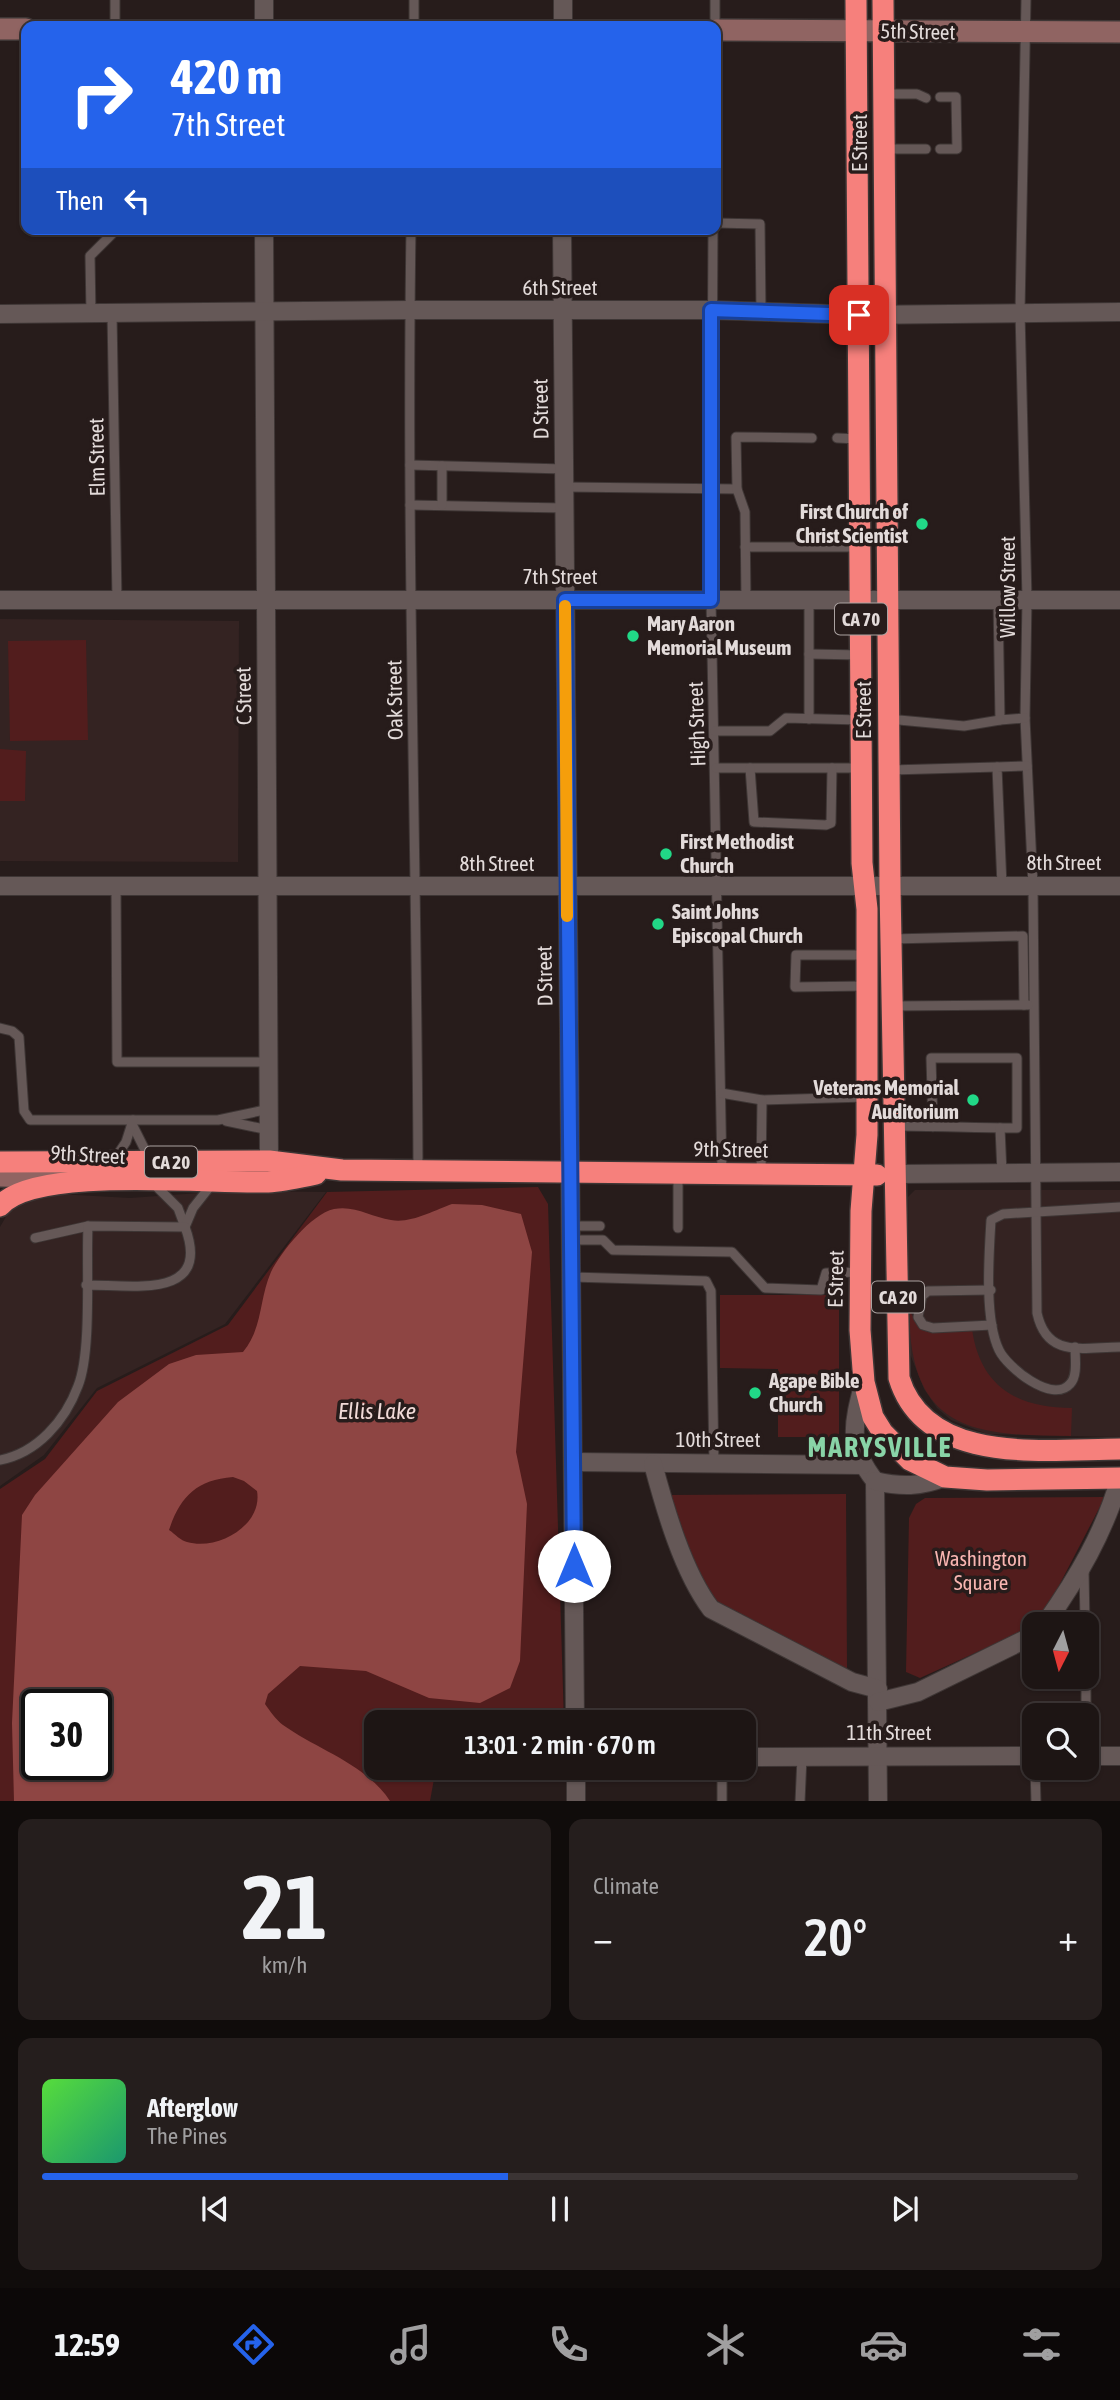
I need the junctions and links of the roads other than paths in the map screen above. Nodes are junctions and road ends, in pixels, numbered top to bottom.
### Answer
1 (115, 0) edge
2 (264, 0) edge
3 (414, 0) edge
4 (563, 0) edge
5 (715, 0) edge
6 (856, 0) edge
7 (883, 0) edge
8 (1026, 0) edge
9 (115, 21) edge
10 (264, 21) edge
11 (414, 21) edge
12 (563, 21) edge
13 (715, 21) edge
14 (721, 28) edge
15 (0, 29) edge
16 (21, 30) edge
17 (857, 31) junction
18 (883, 31) junction
19 (1027, 32) junction
20 (1120, 32) edge
21 (884, 94) junction
22 (926, 97) dead end
23 (940, 97) dead end
24 (884, 149) junction
25 (926, 149) dead end
26 (940, 149) dead end
27 (721, 223) edge
28 (111, 235) edge
29 (264, 235) edge
30 (411, 235) edge
31 (562, 235) edge
32 (713, 235) edge
33 (410, 310) junction
34 (711, 310) junction
35 (264, 311) junction
36 (562, 311) junction
37 (761, 312) junction
38 (1020, 312) junction
39 (1120, 312) edge
40 (0, 314) edge
41 (91, 314) junction
42 (112, 314) junction
43 (859, 315) junction
44 (885, 315) junction
45 (812, 438) dead end
46 (837, 438) dead end
47 (860, 439) junction
48 (410, 465) junction
49 (442, 466) junction
50 (565, 478) junction
51 (711, 489) junction
52 (737, 489) junction
53 (410, 505) junction
54 (442, 505) junction
55 (565, 508) junction
56 (745, 547) junction
57 (861, 547) junction
58 (1027, 599) junction
59 (0, 600) edge
60 (117, 600) junction
61 (266, 600) junction
62 (410, 600) junction
63 (565, 600) junction
64 (711, 600) junction
65 (746, 600) junction
66 (998, 600) junction
67 (1120, 600) edge
68 (808, 601) junction
69 (887, 601) junction
70 (861, 602) junction
71 (809, 654) junction
72 (862, 655) junction
73 (1025, 718) junction
74 (809, 719) junction
75 (888, 719) junction
76 (862, 720) junction
77 (1000, 720) junction
78 (715, 731) junction
79 (1027, 766) junction
80 (997, 767) junction
81 (716, 768) junction
82 (750, 768) junction
83 (832, 768) junction
84 (862, 768) junction
85 (889, 770) junction
86 (0, 886) edge
87 (117, 886) junction
88 (269, 886) junction
89 (417, 886) junction
90 (1002, 886) junction
91 (1033, 886) junction
92 (1120, 886) edge
93 (566, 887) junction
94 (719, 887) junction
95 (865, 887) junction
96 (890, 887) junction
97 (891, 939) junction
98 (867, 954) junction
99 (867, 986) junction
100 (1029, 1005) junction
101 (892, 1006) junction
102 (0, 1028) edge
103 (268, 1062) junction
104 (721, 1093) junction
105 (867, 1097) junction
106 (762, 1100) junction
107 (270, 1109) junction
108 (218, 1119) junction
109 (133, 1123) junction
110 (893, 1126) junction
111 (933, 1127) junction
112 (1000, 1128) junction
113 (269, 1130) junction
114 (269, 1161) junction
115 (0, 1162) edge
116 (113, 1162) junction
117 (342, 1170) junction
118 (151, 1171) junction
119 (418, 1171) junction
120 (571, 1172) junction
121 (1120, 1172) edge
122 (1002, 1173) junction
123 (1035, 1173) junction
124 (678, 1174) junction
125 (896, 1174) junction
126 (722, 1175) junction
127 (761, 1175) junction
128 (864, 1175) junction
129 (0, 1176) edge
130 (92, 1181) junction
131 (215, 1181) junction
132 (0, 1206) edge
133 (1119, 1208) edge
134 (1036, 1213) junction
135 (88, 1226) junction
136 (600, 1226) dead end
137 (185, 1227) junction
138 (678, 1228) dead end
139 (571, 1233) junction
140 (35, 1238) dead end
141 (860, 1272) junction
142 (572, 1277) junction
143 (86, 1285) junction
144 (991, 1290) junction
145 (992, 1325) junction
146 (1075, 1347) junction
147 (1120, 1347) edge
148 (864, 1382) junction
149 (1120, 1449) edge
150 (0, 1460) edge
151 (573, 1462) junction
152 (653, 1464) junction
153 (715, 1464) junction
154 (863, 1465) junction
155 (945, 1477) junction
156 (1120, 1478) edge
157 (875, 1481) junction
158 (1084, 1566) junction
159 (1053, 1612) edge
160 (1085, 1612) edge
161 (1022, 1641) edge
162 (878, 1695) junction
163 (575, 1710) edge
164 (878, 1756) junction
165 (1022, 1756) edge
166 (1099, 1756) edge
167 (1120, 1756) edge
168 (756, 1757) edge
169 (802, 1757) junction
170 (576, 1780) edge
171 (722, 1780) edge
172 (1035, 1780) edge
173 (576, 1801) edge
174 (722, 1801) edge
175 (800, 1801) edge
176 (878, 1801) edge
177 (1036, 1801) edge

1 - 9 lane
2 - 10 street
3 - 11 lane
4 - 12 street
5 - 13 lane
6 - 17 highway, E Street / CA 70
7 - 18 highway, E Street / CA 70
8 - 19 lane, Willow Street
14 - 17 main road, 5th Street
15 - 16 main road
17 - 18 main road, 5th Street
17 - 43 highway, E Street / CA 70
18 - 19 main road, 5th Street
18 - 21 highway, E Street / CA 70
19 - 20 main road, 5th Street
19 - 38 lane, Willow Street
21 - 22 lane
21 - 24 highway, E Street / CA 70
23 - 26 lane
24 - 25 lane
24 - 44 highway, E Street / CA 70
27 - 37 lane
28 - 41 lane
29 - 35 street, C Street
30 - 33 lane, Oak Street
31 - 36 street, D Street
32 - 34 lane, High Street
33 - 35 street, 6th Street
33 - 36 street, 6th Street
33 - 48 lane, Oak Street
34 - 36 street, 6th Street
34 - 37 street, 6th Street
34 - 51 lane, High Street
35 - 42 street, 6th Street
35 - 61 street, C Street
36 - 50 street, D Street
37 - 43 street, 6th Street
38 - 39 street, 6th Street
38 - 44 street, 6th Street
38 - 58 lane, Willow Street
40 - 41 street, 6th Street
41 - 42 street, 6th Street
42 - 60 lane, Elm Street
43 - 44 street, 6th Street
43 - 47 highway, E Street / CA 70
44 - 69 highway, E Street / CA 70
45 - 52 lane
46 - 47 lane
47 - 57 highway, E Street / CA 70
48 - 49 lane
48 - 53 lane, Oak Street
49 - 50 lane
49 - 54 lane
50 - 51 lane
50 - 55 street, D Street
51 - 52 lane
51 - 64 lane, High Street
52 - 56 lane
53 - 54 lane
53 - 62 lane, Oak Street
54 - 55 lane
55 - 63 street, D Street
56 - 57 lane
56 - 65 lane
57 - 70 highway, E Street / CA 70
58 - 66 street, 7th Street
58 - 67 street, 7th Street
58 - 73 lane, Willow Street
59 - 60 street, 7th Street
60 - 61 street, 7th Street
61 - 62 street, 7th Street
61 - 88 street, C Street
62 - 63 street, 7th Street
62 - 89 lane, Oak Street
63 - 64 street, 7th Street
63 - 93 street, D Street
64 - 65 street, 7th Street
64 - 78 lane, High Street
65 - 68 street, 7th Street
66 - 69 street, 7th Street
66 - 77 lane
68 - 70 street, 7th Street
68 - 71 lane
69 - 70 street, 7th Street
69 - 75 highway, E Street / CA 70
70 - 72 highway, E Street / CA 70
71 - 72 lane
71 - 74 lane
72 - 76 highway, E Street / CA 70
73 - 77 lane
73 - 79 lane, Willow Street
74 - 76 lane
74 - 78 lane
75 - 77 lane
75 - 85 highway, E Street / CA 70
76 - 84 highway, E Street / CA 70
78 - 81 lane, High Street
79 - 80 lane
79 - 91 lane, Willow Street
80 - 85 lane
80 - 90 lane
81 - 82 lane
81 - 94 lane, High Street
82 - 83 lane
82 - 83 lane
83 - 84 lane
84 - 95 highway, E Street / CA 70
85 - 96 highway, E Street / CA 70
86 - 87 street, 8th Street
87 - 88 street, 8th Street
87 - 103 lane
88 - 89 street, 8th Street
88 - 103 street, C Street
89 - 93 street, 8th Street
89 - 119 lane, Oak Street
90 - 91 street, 8th Street
90 - 96 street, 8th Street
91 - 92 street, 8th Street
91 - 100 lane, Willow Street
93 - 94 street, 8th Street
93 - 120 street, D Street
94 - 95 street, 8th Street
94 - 104 lane, High Street
95 - 96 street, 8th Street
95 - 98 highway, E Street / CA 70
96 - 97 highway, E Street / CA 70
97 - 100 lane
97 - 101 highway, E Street / CA 70
98 - 99 highway, E Street / CA 70
98 - 99 lane
99 - 105 highway, E Street / CA 70
100 - 101 lane
100 - 123 lane, Willow Street
101 - 110 highway, E Street / CA 70
102 - 109 lane
103 - 107 street, C Street
104 - 106 lane
104 - 126 lane, High Street
105 - 106 lane
105 - 128 highway, E Street / CA 70
106 - 127 lane
107 - 108 lane
107 - 113 street, C Street
108 - 109 lane
108 - 113 lane
109 - 116 lane
109 - 118 lane
110 - 111 lane
110 - 125 highway, E Street / CA 70
111 - 112 lane
111 - 112 lane
112 - 122 lane
113 - 114 street, C Street
114 - 117 highway, 9th Street / CA 20
114 - 118 highway, 9th Street / CA 20
115 - 116 highway, 9th Street / CA 20
116 - 118 highway, 9th Street / CA 20
117 - 119 highway, 9th Street / CA 20
117 - 131 highway, 9th Street / CA 20
118 - 130 highway, 9th Street / CA 20
118 - 131 highway, 9th Street / CA 20
118 - 137 lane
119 - 120 highway, 9th Street / CA 20
120 - 124 highway, 9th Street / CA 20
120 - 139 street, D Street
121 - 123 street, 9th Street
122 - 123 street, 9th Street
122 - 125 street, 9th Street
123 - 134 lane, Willow Street
124 - 126 highway, 9th Street / CA 20
124 - 138 lane
125 - 128 highway, 9th Street / CA 20
125 - 149 highway, E Street / CA 20
126 - 127 highway, 9th Street / CA 20
127 - 128 highway, 9th Street / CA 20
128 - 141 highway, E Street / CA 20
129 - 130 main road, 9th Street
130 - 132 highway, CA 20
131 - 137 lane
133 - 134 lane
134 - 144 lane
134 - 146 lane, Willow Street
135 - 137 lane
135 - 140 lane
135 - 143 lane
136 - 139 lane
137 - 143 lane
139 - 141 lane
139 - 142 street, D Street
141 - 148 highway, E Street / CA 20
142 - 151 street, D Street
142 - 153 lane
143 - 150 lane
144 - 145 lane
144 - 145 lane
145 - 146 lane
146 - 147 lane
148 - 154 street, E Street
148 - 155 highway, E Street / CA 20
151 - 152 street, 10th Street
151 - 163 street, D Street
152 - 153 street, 10th Street
152 - 162 street
153 - 154 street, 10th Street
154 - 157 street, E Street
155 - 156 highway, CA 20
155 - 157 street
156 - 158 street
157 - 162 street
158 - 159 street
158 - 160 lane
161 - 162 street
162 - 164 street
164 - 165 street, 11th Street
164 - 169 street, 11th Street
164 - 176 street
166 - 167 street
168 - 169 street, 11th Street
169 - 175 lane
170 - 173 street
171 - 174 lane
172 - 177 lane

